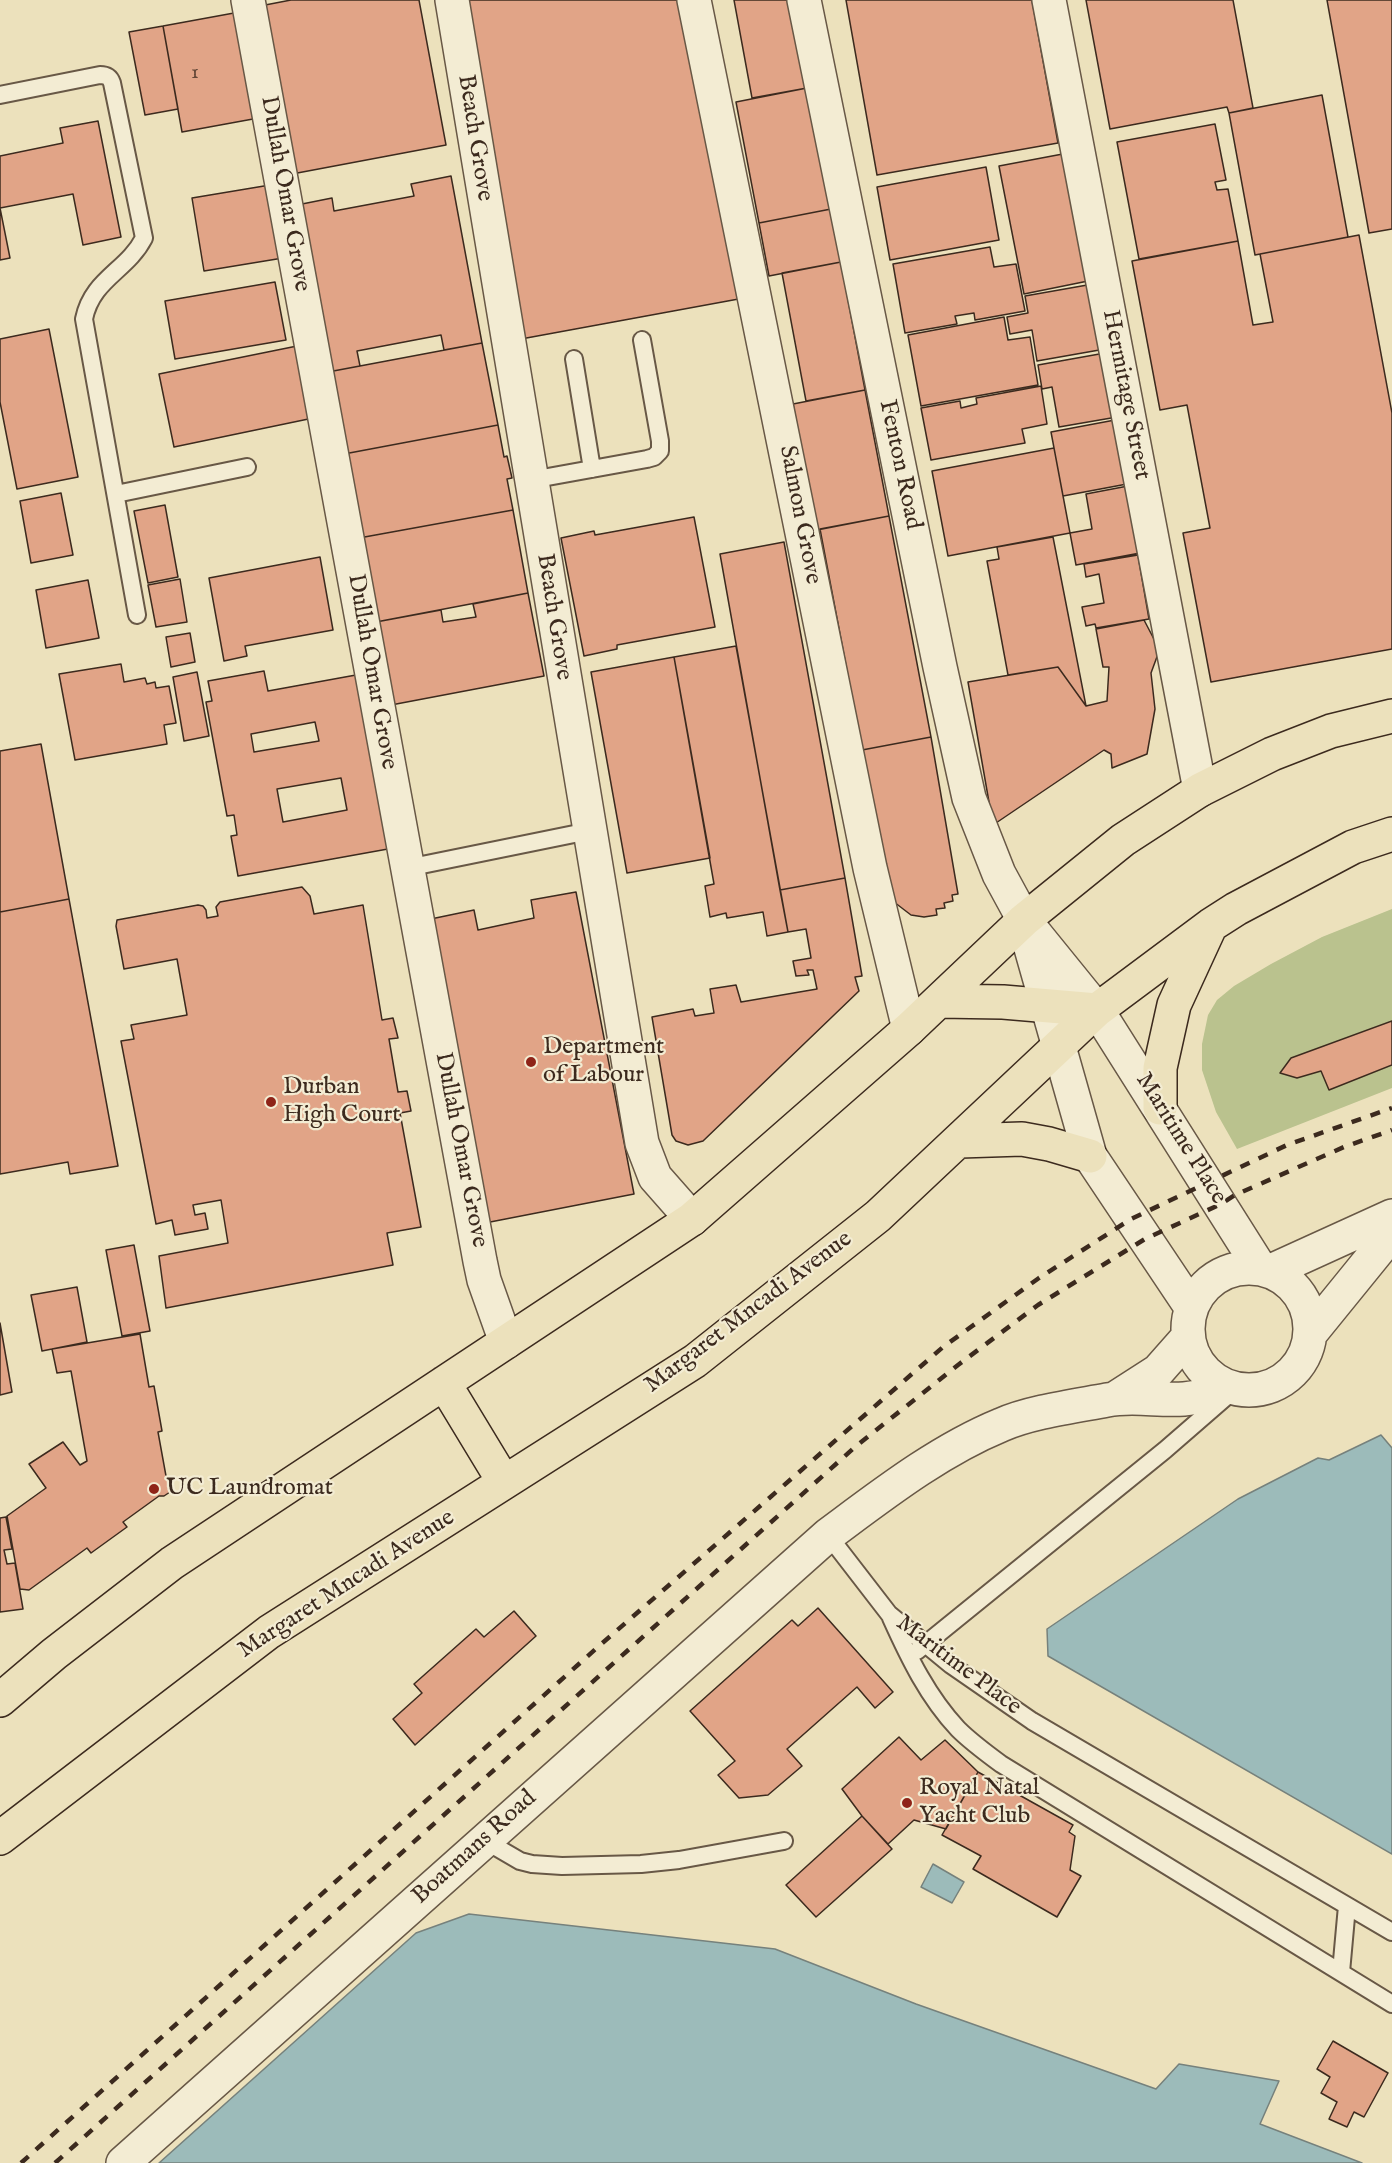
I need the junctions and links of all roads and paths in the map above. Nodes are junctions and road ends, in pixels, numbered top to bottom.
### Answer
1 (248, 0) edge
2 (452, 0) edge
3 (694, 0) edge
4 (804, 0) edge
5 (1049, 0) edge
6 (0, 95) edge
7 (642, 340) dead end
8 (574, 359) dead end
9 (247, 467) dead end
10 (592, 469) junction
11 (531, 480) junction
12 (116, 494) junction
13 (137, 615) dead end
14 (1392, 716) edge
15 (1200, 790) junction
16 (589, 831) junction
17 (1392, 834) edge
18 (407, 868) junction
19 (1024, 920) junction
20 (1211, 925) junction
21 (939, 1001) junction
22 (1047, 1005) junction
23 (1097, 1010) junction
24 (909, 1029) junction
25 (1059, 1048) junction
26 (1160, 1108) junction
27 (960, 1141) junction
28 (1090, 1156) junction
29 (1392, 1216) edge
30 (692, 1219) junction
31 (1392, 1233) edge
32 (1266, 1270) junction
33 (1189, 1322) junction
34 (1310, 1334) junction
35 (506, 1342) junction
36 (444, 1383) junction
37 (1232, 1387) junction
38 (1116, 1398) junction
39 (504, 1482) junction
40 (828, 1535) junction
41 (889, 1614) junction
42 (926, 1645) junction
43 (909, 1658) junction
44 (0, 1701) edge
45 (0, 1838) edge
46 (484, 1840) junction
47 (784, 1842) dead end
48 (1347, 1906) junction
49 (1392, 1932) edge
50 (1341, 1972) junction
51 (1392, 2004) edge
52 (123, 2163) edge

1 - 18 street, Dullah Omar Grove
2 - 11 street, Beach Grove
3 - 24 street, Salmon Grove
4 - 19 street, Fenton Road
5 - 15 street, Hermitage Street
6 - 12 lane
7 - 10 lane
8 - 10 lane
9 - 12 lane
10 - 11 lane
11 - 16 street, Beach Grove
12 - 13 lane
14 - 15 main road
15 - 19 main road
16 - 18 lane
16 - 30 street, Beach Grove
17 - 20 main road, Margaret Mncadi Avenue
18 - 35 street, Dullah Omar Grove
19 - 21 main road
19 - 22 street
19 - 23 street, Maritime Place
20 - 23 main road, Margaret Mncadi Avenue
20 - 26 main road
21 - 22 main road
21 - 24 main road
22 - 23 main road
22 - 25 street
23 - 25 main road, Margaret Mncadi Avenue
23 - 26 street, Maritime Place
24 - 30 main road
25 - 27 main road, Margaret Mncadi Avenue
25 - 28 street
26 - 32 street, Maritime Place
27 - 28 main road
27 - 39 main road, Margaret Mncadi Avenue
28 - 33 street
29 - 32 street
30 - 35 main road
31 - 34 street
32 - 33 street
32 - 34 street
33 - 37 street
33 - 38 street
34 - 37 street
35 - 36 main road
36 - 39 main road
36 - 44 main road
37 - 38 street
37 - 42 lane
38 - 40 street
39 - 45 main road, Margaret Mncadi Avenue
40 - 41 lane, Maritime Place
40 - 46 street, Boatmans Road
41 - 42 lane, Maritime Place
41 - 43 lane
42 - 43 lane
42 - 48 lane, Maritime Place
43 - 50 lane
46 - 47 lane
46 - 52 street, Boatmans Road
48 - 49 lane, Maritime Place
48 - 50 lane
50 - 51 lane

